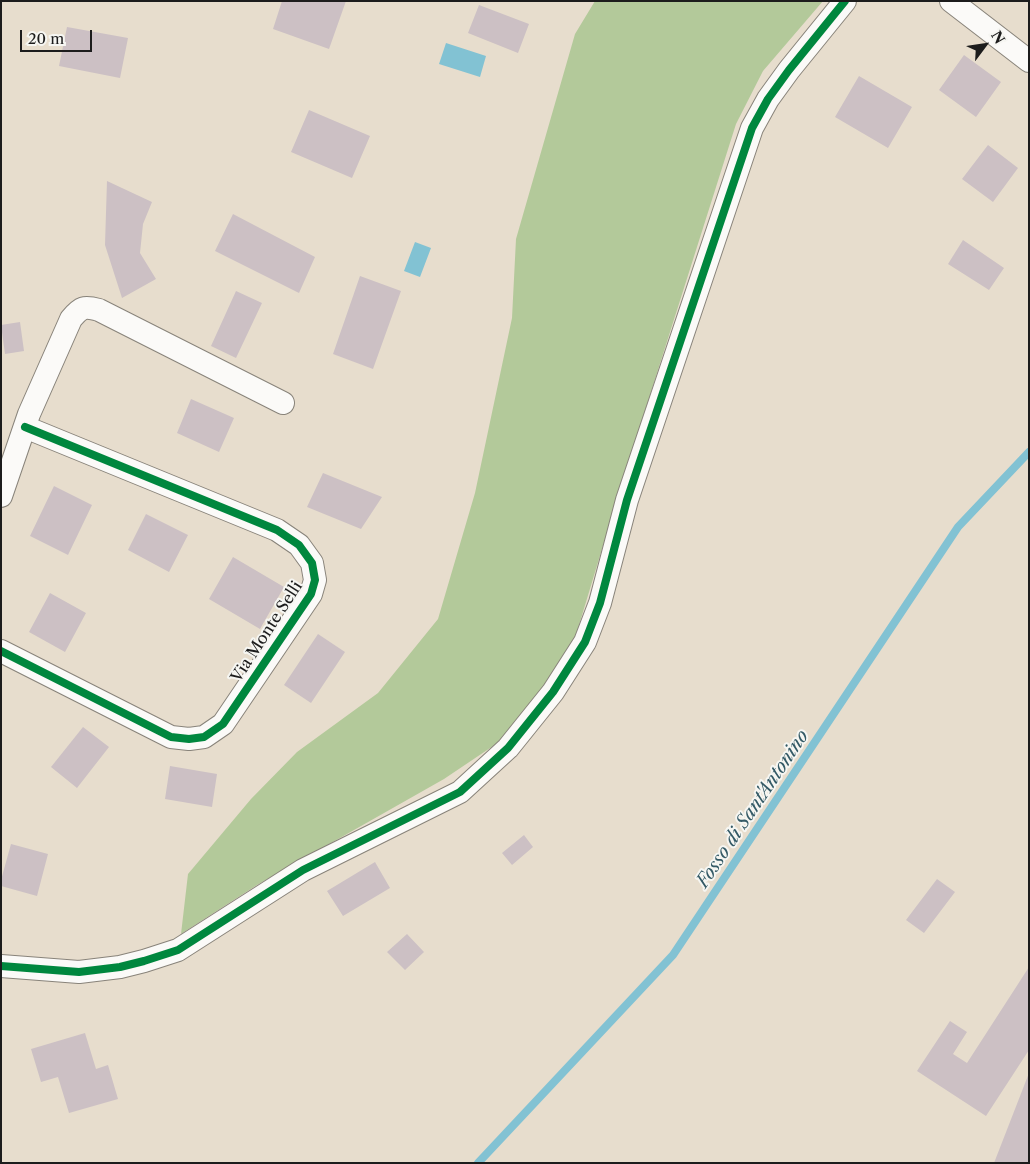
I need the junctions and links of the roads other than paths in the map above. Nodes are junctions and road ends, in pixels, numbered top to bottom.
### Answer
1 (845, 1) edge
2 (951, 1) edge
3 (1029, 61) edge
4 (283, 403) dead end
5 (26, 426) junction
6 (1, 496) edge
7 (1, 651) edge
8 (1, 966) edge

1 - 8 street
2 - 3 street
4 - 5 street
5 - 6 street
5 - 7 street, Via Monte Selli

